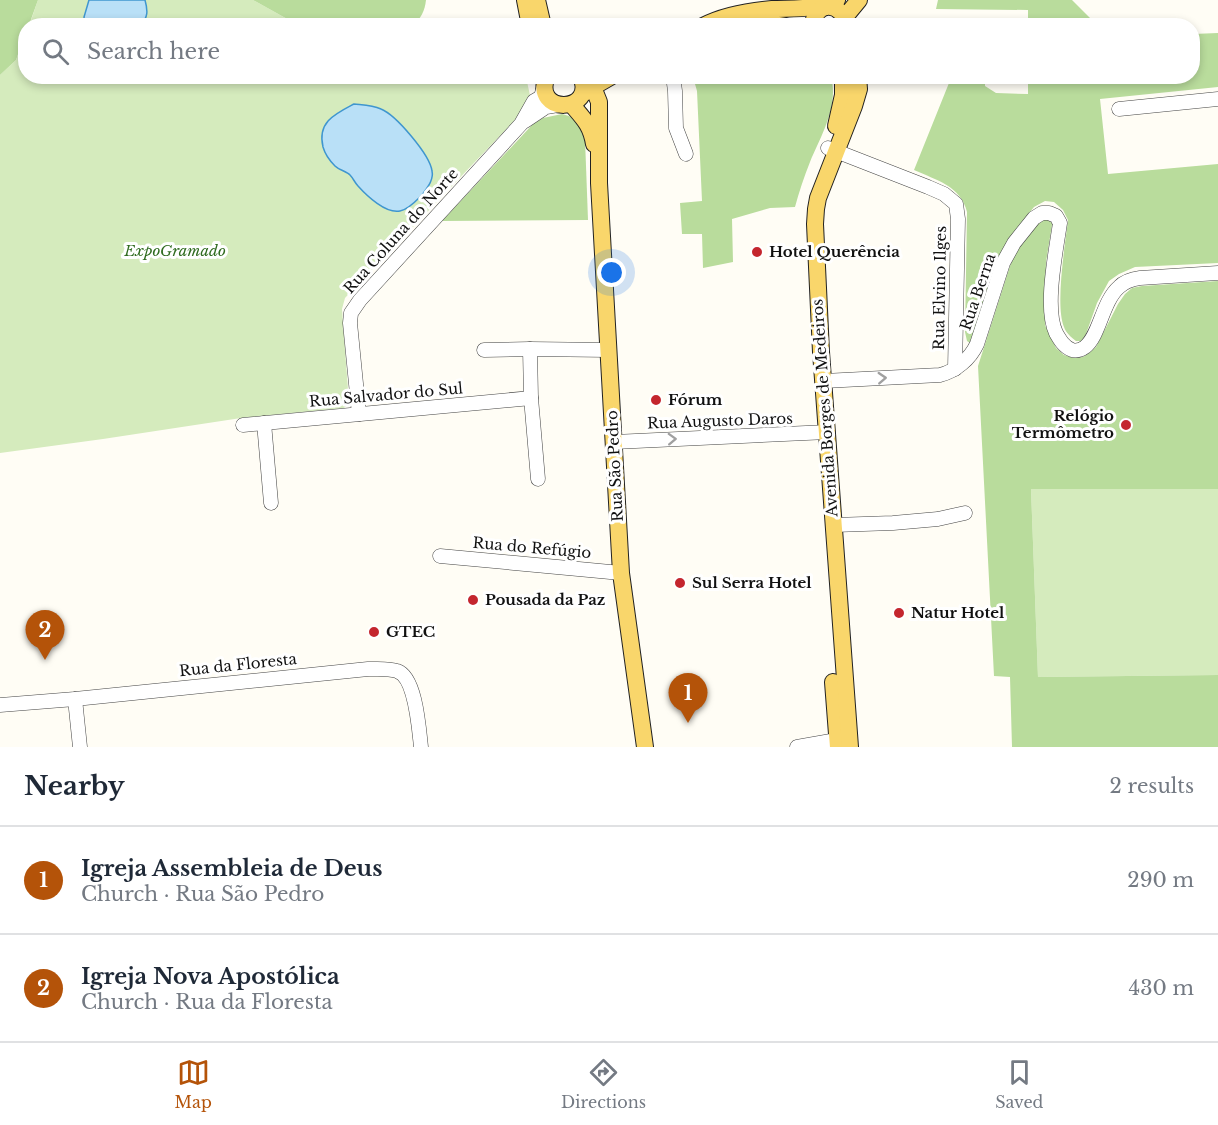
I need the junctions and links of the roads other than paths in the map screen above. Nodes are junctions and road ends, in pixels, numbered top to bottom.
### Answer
1 (525, 0) edge
2 (537, 0) edge
3 (859, 0) edge
4 (832, 3) edge
5 (528, 18) edge
6 (541, 18) edge
7 (724, 18) edge
8 (814, 18) edge
9 (844, 18) edge
10 (848, 18) edge
11 (544, 84) edge
12 (545, 84) edge
13 (605, 84) edge
14 (674, 84) edge
15 (843, 84) edge
16 (859, 84) edge
17 (581, 93) edge
18 (1218, 99) edge
19 (1119, 109) dead end
20 (521, 124) junction
21 (832, 149) junction
22 (686, 154) dead end
23 (599, 183) junction
24 (1218, 273) edge
25 (530, 349) junction
26 (484, 350) dead end
27 (608, 350) junction
28 (816, 352) junction
29 (955, 369) junction
30 (824, 381) junction
31 (531, 398) junction
32 (359, 414) junction
33 (264, 423) junction
34 (243, 425) dead end
35 (822, 433) junction
36 (614, 442) junction
37 (538, 479) dead end
38 (271, 503) dead end
39 (965, 513) dead end
40 (834, 525) junction
41 (440, 556) dead end
42 (621, 573) junction
43 (831, 575) junction
44 (75, 699) junction
45 (0, 705) edge
46 (843, 743) edge
47 (80, 747) edge
48 (421, 747) edge
49 (645, 747) edge
50 (796, 747) edge

1 - 5 main road
2 - 6 main road
3 - 10 main road
4 - 7 main road
4 - 8 main road
4 - 9 main road
11 - 20 street, Rua Coluna do Norte
12 - 17 main road
13 - 17 main road
14 - 22 street
15 - 21 main road, Avenida Borges de Medeiros
16 - 21 main road, Avenida Borges de Medeiros
17 - 20 street, Rua Coluna do Norte
17 - 23 main road, Rua São Pedro
17 - 23 main road, Rua São Pedro
18 - 19 street
20 - 32 street, Rua Coluna do Norte
21 - 28 main road, Avenida Borges de Medeiros
21 - 29 street, Rua Elvino Ilges
23 - 27 main road, Rua São Pedro
24 - 29 street, Rua Berna
25 - 26 street
25 - 27 street
25 - 31 street
27 - 36 main road, Rua São Pedro
28 - 30 main road, Avenida Borges de Medeiros
28 - 35 main road, Avenida Borges de Medeiros
30 -> 29 street
30 - 35 main road, Avenida Borges de Medeiros
31 - 32 street, Rua Salvador do Sul
31 - 37 street
32 - 33 street, Rua Salvador do Sul
33 - 34 street, Rua Salvador do Sul
33 - 38 street
36 -> 35 street, Rua Augusto Daros
35 - 40 main road, Avenida Borges de Medeiros
35 - 43 main road, Avenida Borges de Medeiros
36 - 42 main road, Rua São Pedro
39 - 40 street
40 - 43 main road, Avenida Borges de Medeiros
41 - 42 street, Rua do Refúgio
42 - 49 main road, Rua São Pedro
43 - 46 main road, Avenida Borges de Medeiros
44 - 45 street, Rua da Floresta
44 - 47 street
44 - 48 street, Rua da Floresta
46 - 50 street

